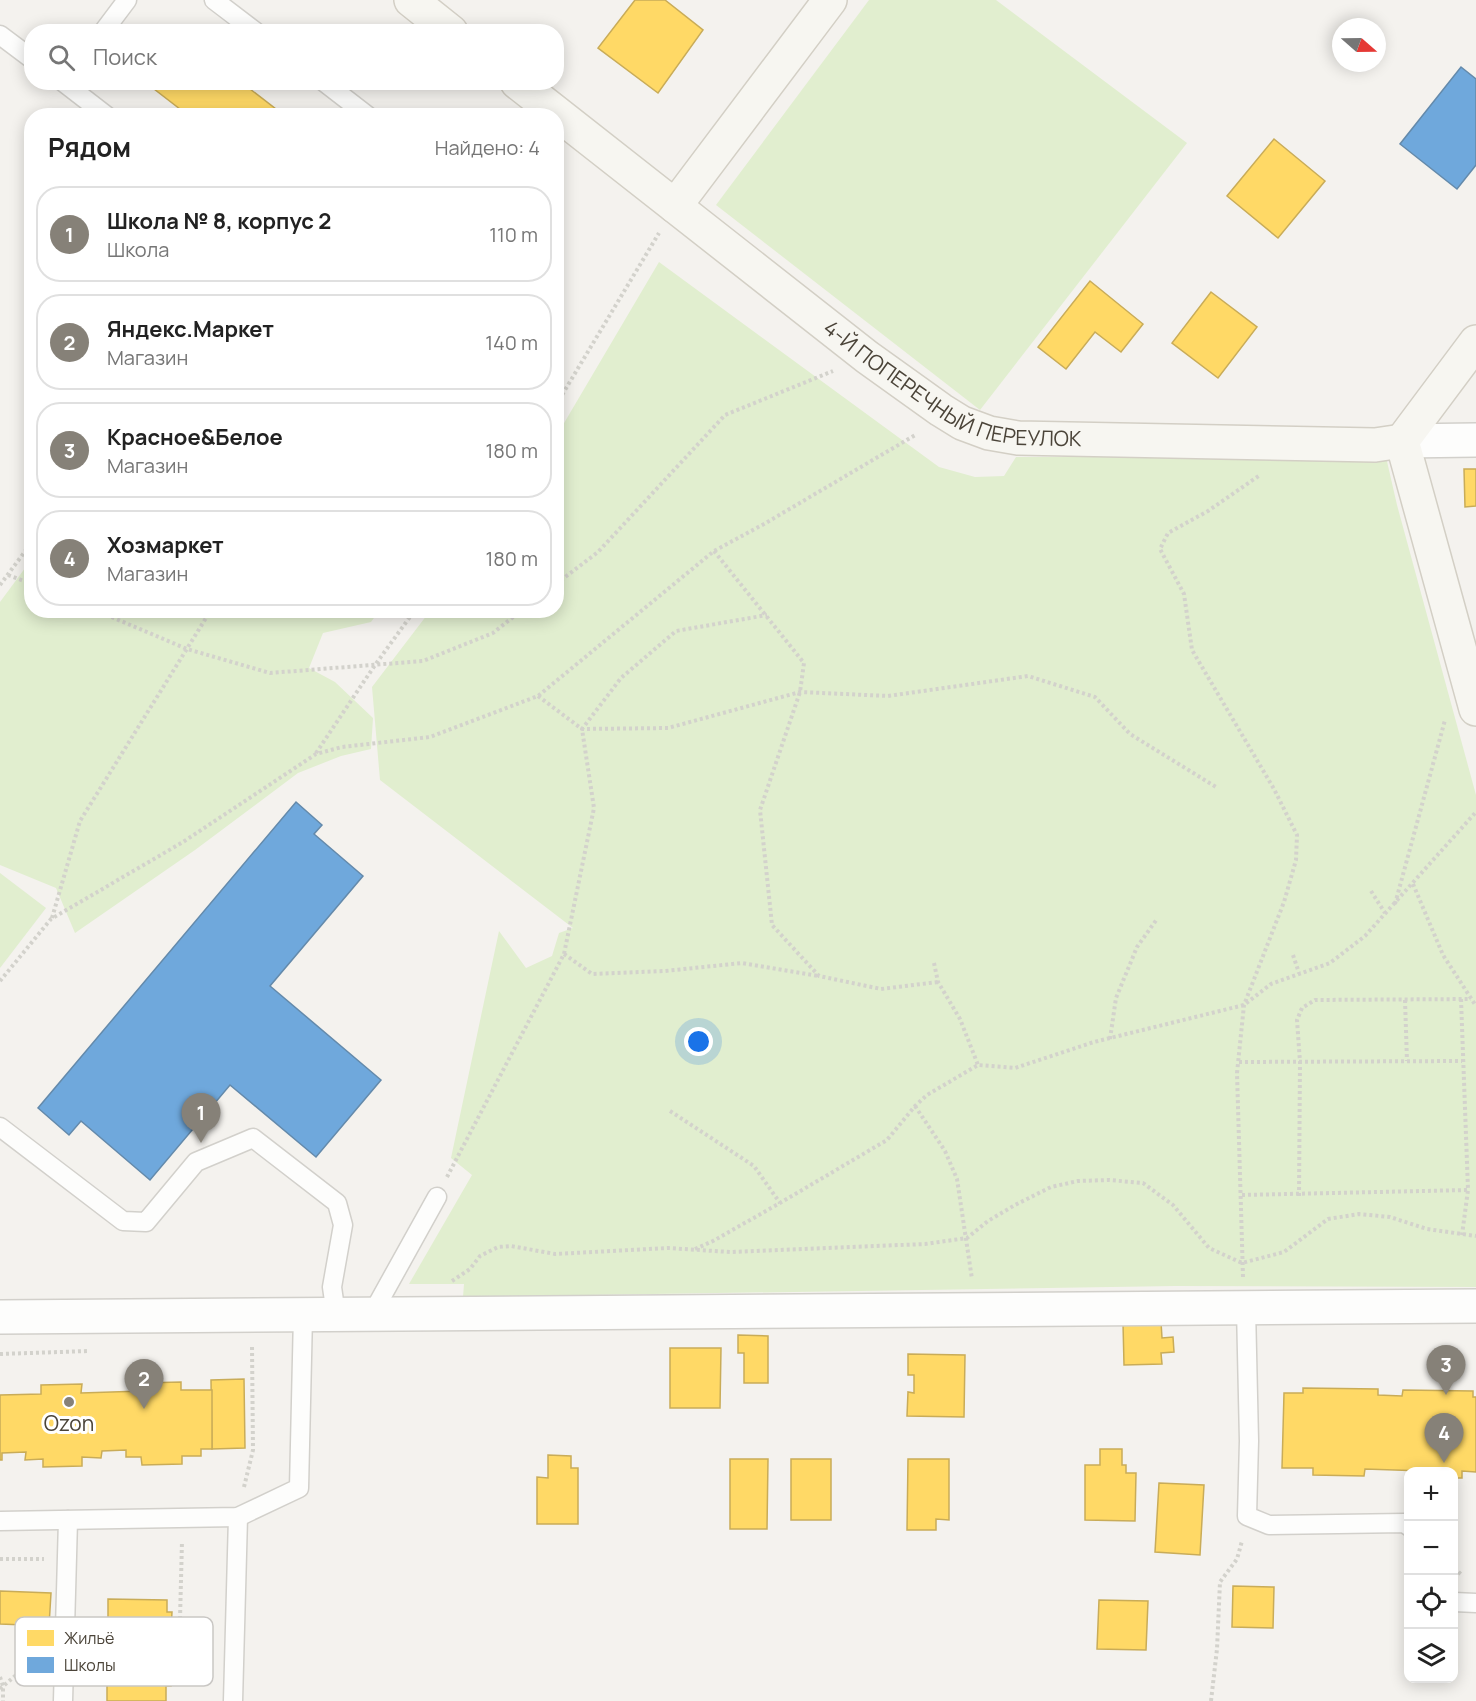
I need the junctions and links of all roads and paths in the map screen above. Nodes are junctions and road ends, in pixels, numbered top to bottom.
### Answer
1 (128, 0) edge
2 (214, 0) edge
3 (411, 0) edge
4 (830, 0) edge
5 (109, 24) edge
6 (246, 24) edge
7 (441, 24) edge
8 (0, 35) edge
9 (24, 53) edge
10 (73, 90) edge
11 (334, 90) edge
12 (527, 90) edge
13 (96, 108) edge
14 (358, 108) edge
15 (550, 108) edge
16 (564, 119) edge
17 (675, 206) junction
18 (1476, 342) edge
19 (867, 357) junction
20 (564, 392) edge
21 (923, 430) dead end
22 (1476, 440) edge
23 (1402, 441) junction
24 (1269, 469) dead end
25 (714, 550) junction
26 (24, 553) edge
27 (8, 574) junction
28 (564, 578) edge
29 (24, 581) edge
30 (0, 585) edge
31 (767, 615) junction
32 (114, 618) edge
33 (205, 618) edge
34 (409, 618) edge
35 (512, 618) edge
36 (187, 649) junction
37 (375, 665) junction
38 (801, 692) junction
39 (538, 696) junction
40 (1462, 709) edge
41 (582, 729) junction
42 (316, 754) junction
43 (1216, 788) dead end
44 (1476, 812) edge
45 (1413, 884) junction
46 (1371, 891) dead end
47 (1395, 905) junction
48 (1385, 913) junction
49 (51, 919) junction
50 (1157, 919) dead end
51 (564, 954) junction
52 (1293, 955) dead end
53 (934, 963) dead end
54 (1299, 973) junction
55 (819, 976) junction
56 (0, 981) edge
57 (938, 982) junction
58 (1461, 999) junction
59 (1472, 999) junction
60 (1405, 1000) junction
61 (1244, 1005) junction
62 (1476, 1006) edge
63 (1110, 1039) junction
64 (1407, 1061) junction
65 (1462, 1061) junction
66 (1239, 1062) junction
67 (1300, 1062) junction
68 (978, 1065) junction
69 (915, 1107) junction
70 (670, 1111) dead end
71 (0, 1127) edge
72 (1468, 1190) junction
73 (1242, 1196) junction
74 (1299, 1196) junction
75 (437, 1197) joint
76 (780, 1203) junction
77 (1462, 1235) junction
78 (1476, 1236) edge
79 (967, 1238) junction
80 (694, 1249) junction
81 (1242, 1263) junction
82 (451, 1282) dead end
83 (1476, 1306) edge
84 (1246, 1308) junction
85 (975, 1310) junction
86 (372, 1314) junction
87 (252, 1315) junction
88 (303, 1315) junction
89 (336, 1315) junction
90 (0, 1317) edge
91 (1247, 1516) junction
92 (238, 1517) junction
93 (68, 1520) junction
94 (0, 1521) edge
95 (1404, 1523) edge
96 (182, 1539) dead end
97 (1458, 1572) edge
98 (1470, 1576) dead end
99 (1458, 1602) edge
100 (1476, 1603) edge
101 (65, 1617) edge
102 (180, 1617) edge
103 (15, 1676) edge
104 (0, 1677) edge
105 (63, 1686) edge
106 (2, 1688) edge
107 (3, 1701) edge
108 (63, 1701) edge
109 (232, 1701) edge
110 (1211, 1701) edge

1 - 5 lane
2 - 6 lane
3 - 7 street
4 - 17 street
8 - 9 lane
10 - 13 lane
11 - 14 lane
12 - 15 street, 4-Й ПОПЕРЕЧНЫЙ ПЕРЕУЛОК
16 - 17 street, 4-Й ПОПЕРЕЧНЫЙ ПЕРЕУЛОК
17 - 19 street, 4-Й ПОПЕРЕЧНЫЙ ПЕРЕУЛОК
17 - 20 path
18 - 23 street
19 - 23 street, 4-Й ПОПЕРЕЧНЫЙ ПЕРЕУЛОК
19 - 28 path
21 - 25 path
22 - 23 street, 4-Й ПОПЕРЕЧНЫЙ ПЕРЕУЛОК
23 - 40 street
24 - 61 path
25 - 31 path
25 - 39 path
26 - 27 path
27 - 29 path
27 - 30 path
31 - 38 path
31 - 41 path
32 - 36 path
33 - 36 path
34 - 37 path
35 - 37 path
36 - 37 path
36 - 49 path
37 - 42 path
38 - 41 path
38 - 43 path
38 - 55 path
39 - 41 path
39 - 42 path
40 - 47 path
41 - 51 path
42 - 49 path
44 - 45 path
45 - 47 path
45 - 59 path
46 - 48 path
47 - 48 path
48 - 54 path
49 - 56 path
50 - 63 path
51 - 55 path
51 - 75 path
52 - 54 path
53 - 57 path
54 - 61 path
55 - 57 path
57 - 68 path
58 - 59 path
58 - 60 path
58 - 65 path
59 - 62 path
60 - 64 path
60 - 67 path
61 - 63 path
61 - 66 path
63 - 68 path
64 - 65 path
64 - 67 path
65 - 72 path
66 - 67 path
66 - 73 path
67 - 74 path
68 - 69 path
69 - 76 path
69 - 79 path
70 - 76 path
71 - 89 lane
72 - 74 path
72 - 77 path
73 - 74 path
73 - 81 path
75 - 86 lane
76 - 80 path
77 - 78 path
77 - 81 path
79 - 80 path
79 - 81 path
79 - 85 path
80 - 82 path
81 - 84 path
83 - 84 street
84 - 85 street
84 - 91 lane
85 - 86 street
86 - 89 street
87 - 88 street
87 - 90 street
87 - 92 path
88 - 89 street
88 - 92 lane
91 - 95 lane
91 - 110 path
92 - 93 lane
92 - 109 lane
93 - 94 lane
93 - 101 lane
96 - 102 path
97 - 98 path
99 - 100 lane
103 - 106 path
104 - 106 path
105 - 108 lane
106 - 107 path

